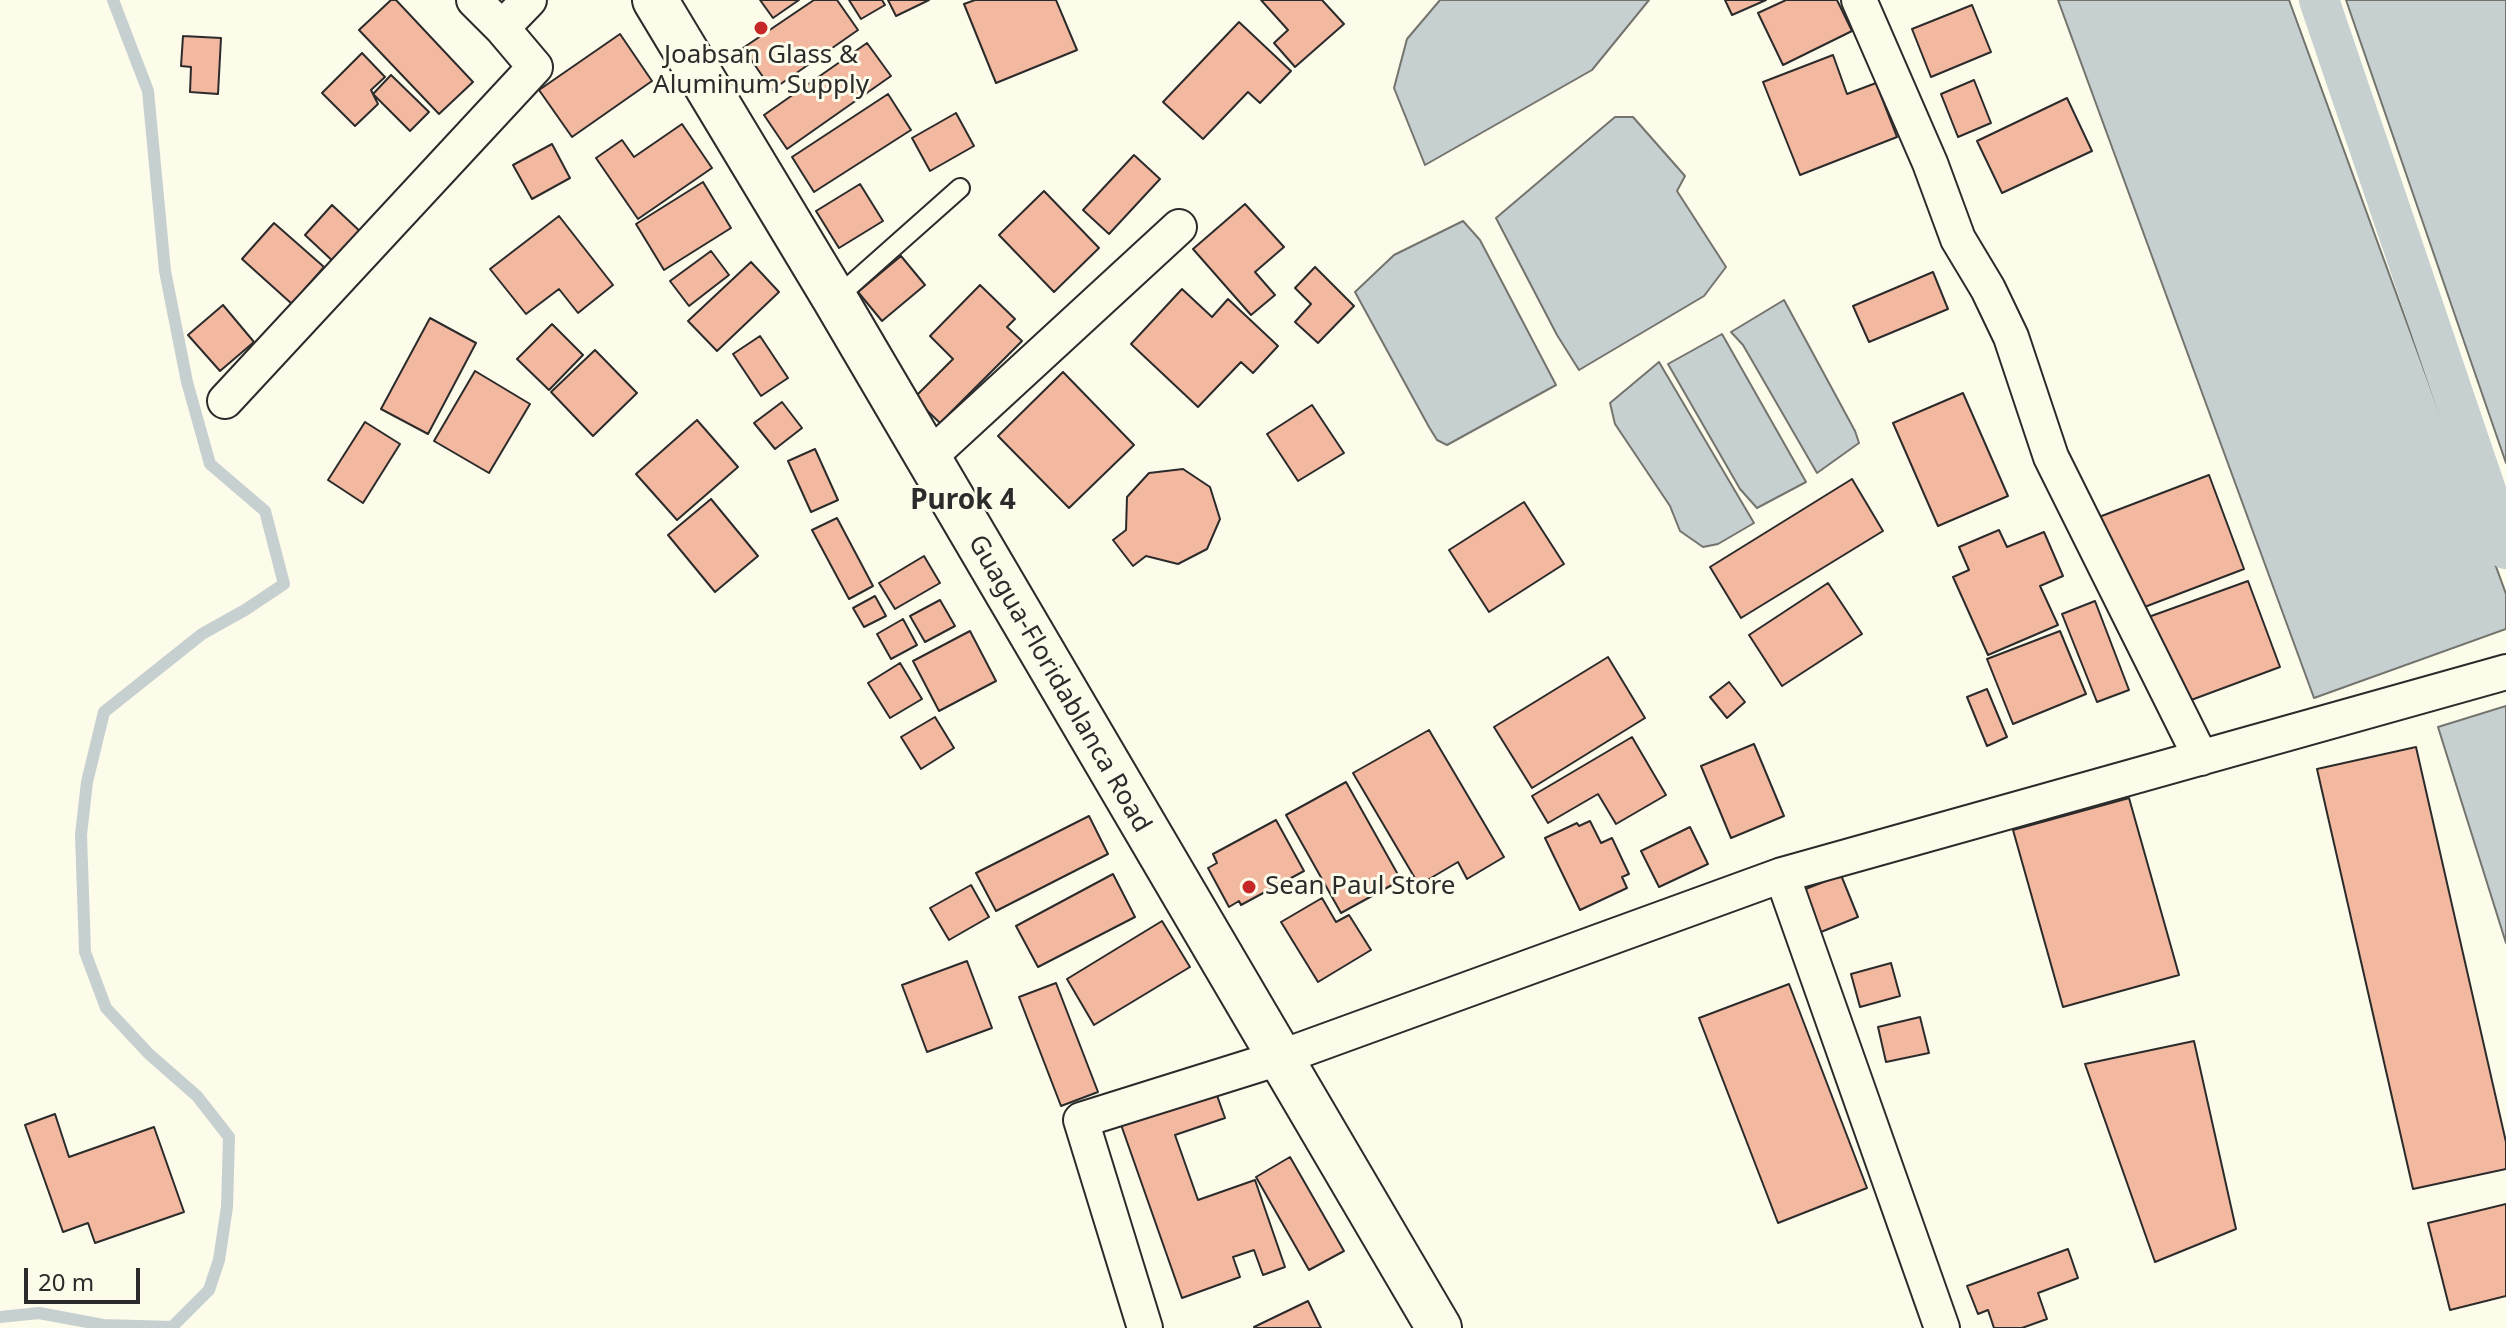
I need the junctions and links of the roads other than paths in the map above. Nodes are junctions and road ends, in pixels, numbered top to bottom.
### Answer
1 (474, 0) edge
2 (529, 0) edge
3 (655, 0) edge
4 (1859, 0) edge
5 (502, 28) junction
6 (960, 188) dead end
7 (1179, 227) dead end
8 (835, 299) junction
9 (225, 401) dead end
10 (927, 459) junction
11 (2506, 672) edge
12 (2201, 758) junction
13 (1782, 875) junction
14 (1279, 1058) junction
15 (1145, 1328) edge
16 (1439, 1328) edge
17 (1942, 1328) edge

1 - 5 street
2 - 5 street
3 - 8 main road, Guagua-Floridablanca Road
4 - 12 street
5 - 9 street
6 - 8 lane
7 - 10 street
8 - 10 main road, Guagua-Floridablanca Road
10 - 14 main road, Guagua-Floridablanca Road
11 - 12 street
12 - 13 street
13 - 14 street
13 - 17 street
14 - 15 street
14 - 16 main road, Guagua-Floridablanca Road

